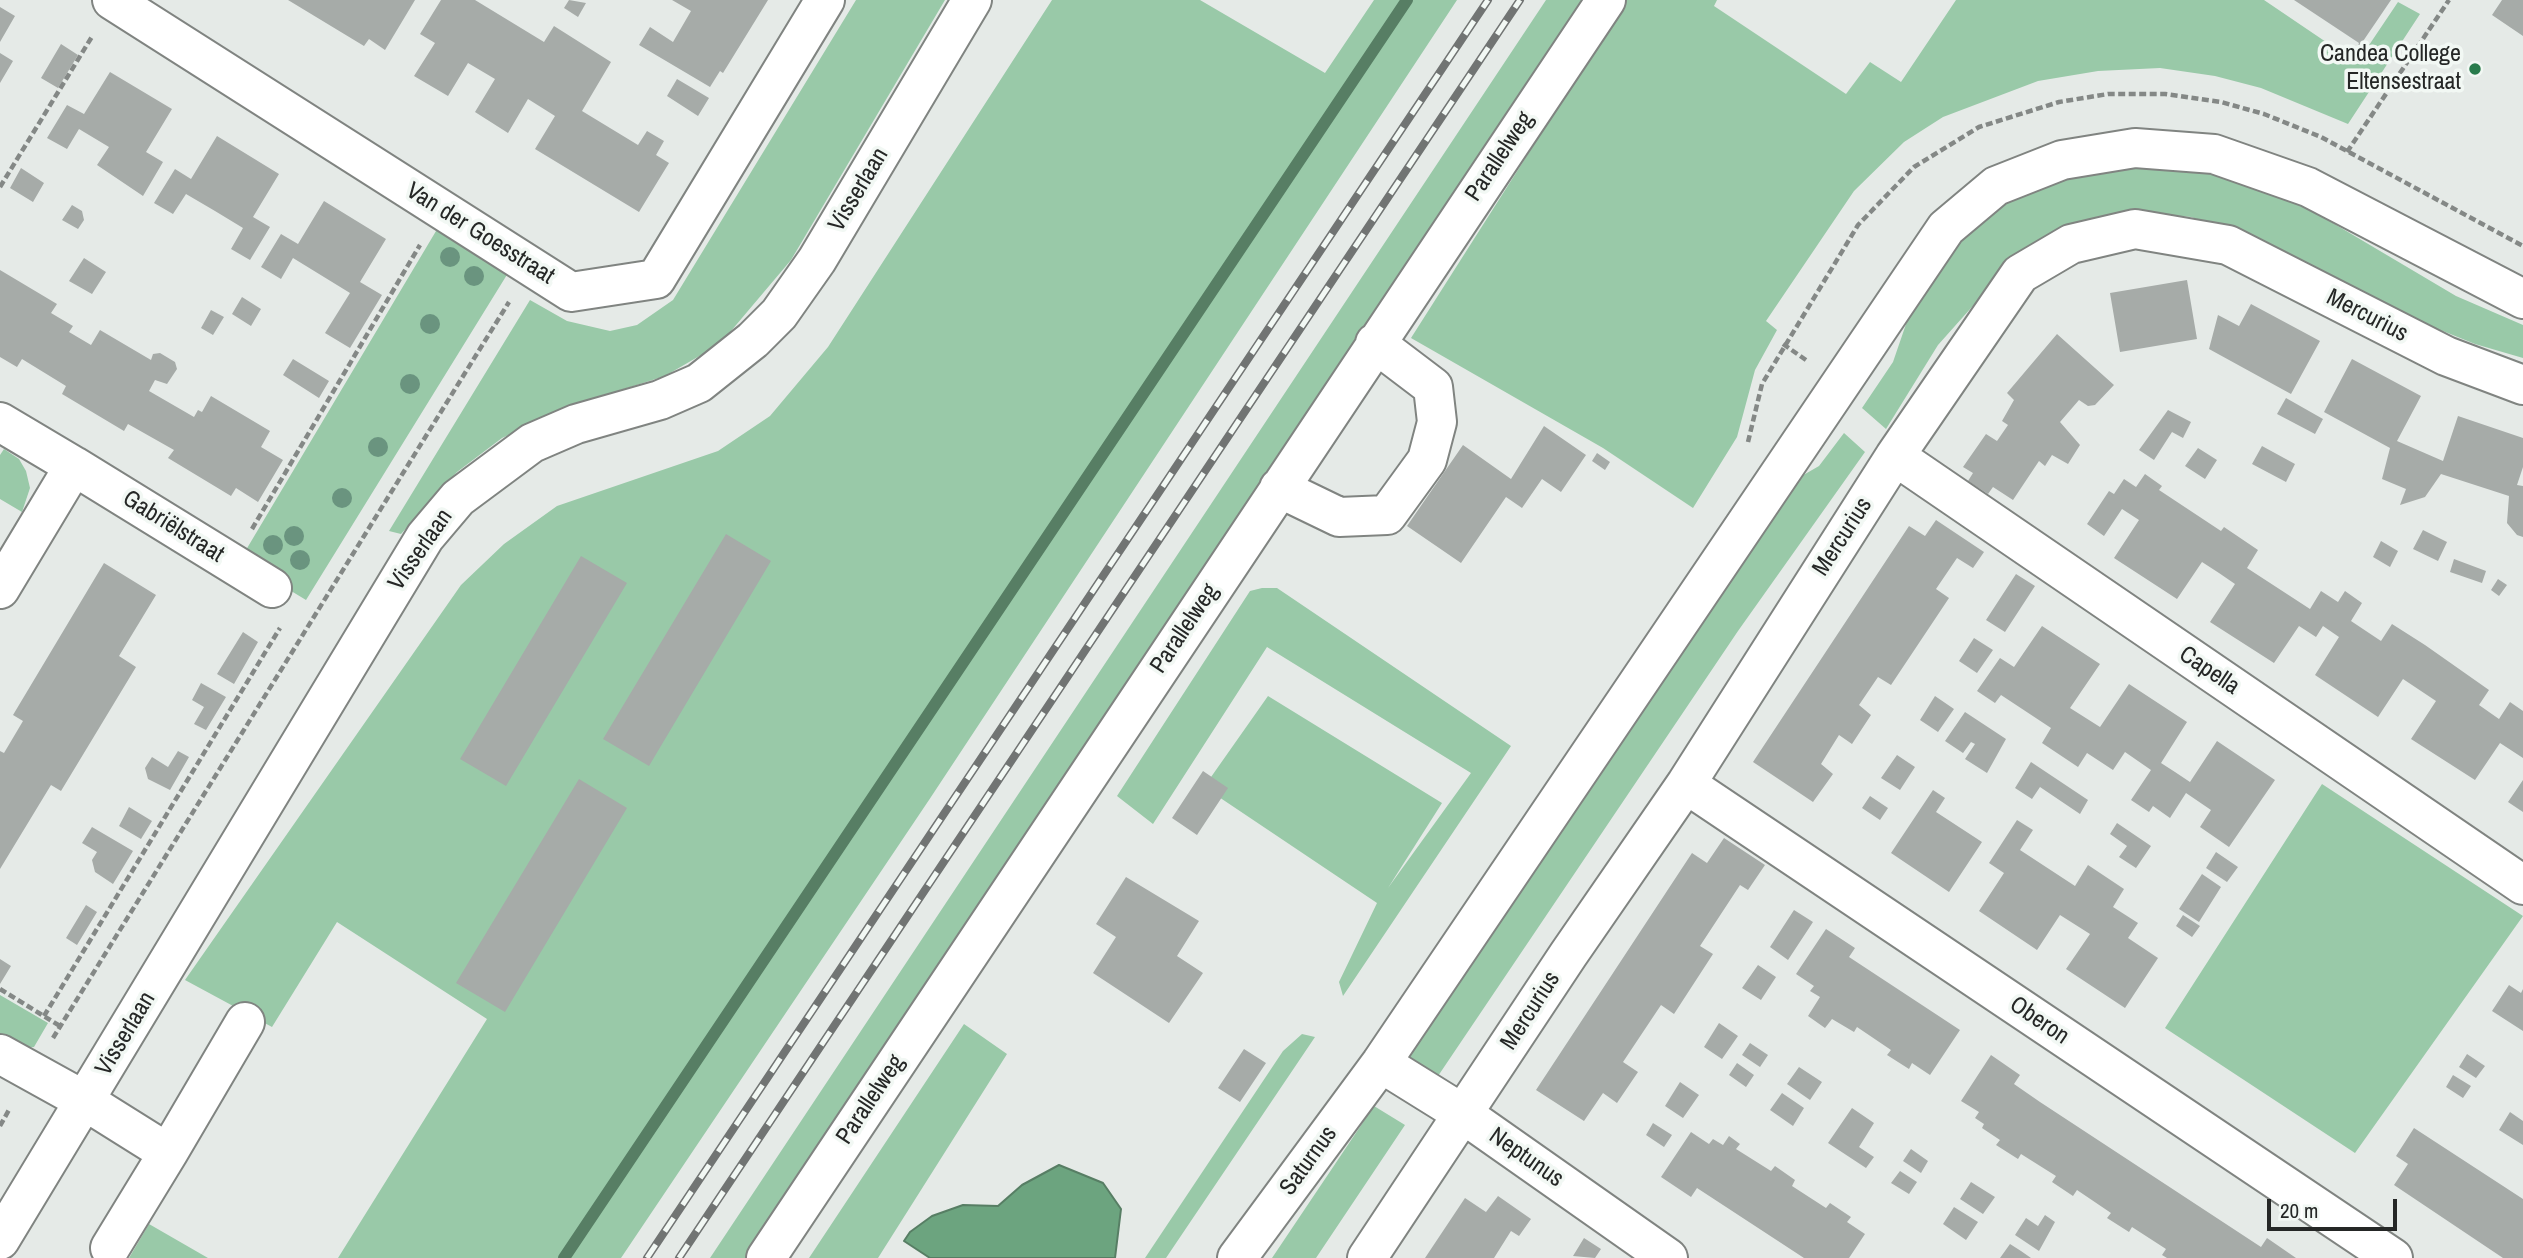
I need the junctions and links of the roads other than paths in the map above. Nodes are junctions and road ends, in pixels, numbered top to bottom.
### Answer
1 (825, 0) edge
2 (972, 0) edge
3 (1606, 0) edge
4 (113, 1) edge
5 (2523, 299) edge
6 (1375, 343) junction
7 (2523, 385) edge
8 (0, 422) edge
9 (1895, 456) junction
10 (74, 466) junction
11 (1279, 488) junction
12 (272, 588) dead end
13 (0, 589) edge
14 (1686, 784) junction
15 (2523, 885) edge
16 (245, 1022) dead end
17 (15, 1063) edge
18 (1381, 1063) junction
19 (85, 1101) junction
20 (1463, 1114) junction
21 (168, 1153) junction
22 (0, 1240) edge
23 (110, 1248) dead end
24 (766, 1258) edge
25 (1237, 1258) edge
26 (1367, 1258) edge
27 (1668, 1258) edge
28 (2393, 1258) edge

1 - 4 street, Van der Goesstraat
2 - 19 street, Visserlaan
3 - 6 street, Parallelweg
5 - 18 street
6 - 11 street, Parallelweg
6 - 11 street
7 - 9 street, Mercurius
8 - 10 street, Gabriëlstraat
9 - 14 street, Mercurius
9 - 15 street, Capella
10 - 12 street, Gabriëlstraat
10 - 13 street
11 - 24 street, Parallelweg
14 - 20 street, Mercurius
14 - 28 street, Oberon
16 - 21 street
17 - 19 street
18 - 20 street, Neptunus
18 - 25 street, Saturnus
19 - 21 street
19 - 22 street, Visserlaan
20 - 26 street, Mercurius
20 - 27 street, Neptunus
21 - 23 street

